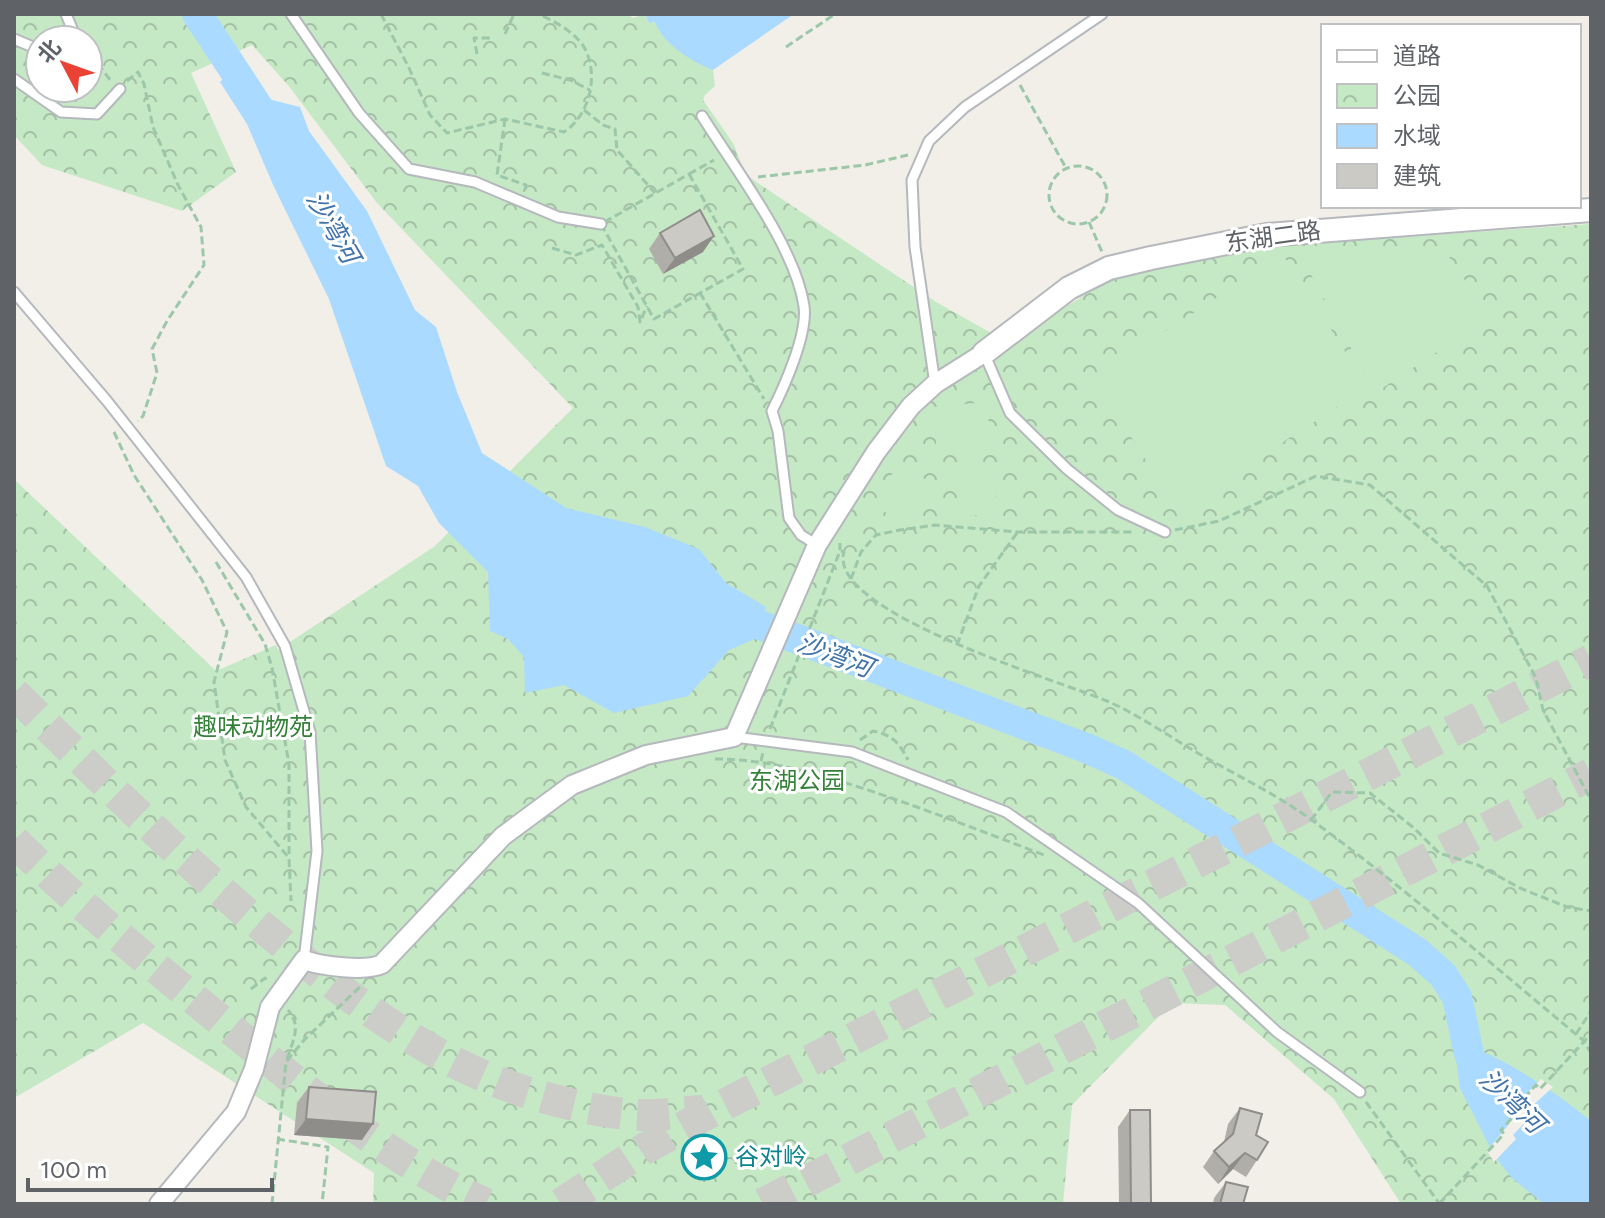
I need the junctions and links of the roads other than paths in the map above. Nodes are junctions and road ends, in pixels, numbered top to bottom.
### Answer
1 (291, 14) edge
2 (1102, 14) edge
3 (14, 79) edge
4 (120, 89) road end
5 (702, 116) dead end
6 (1591, 210) edge
7 (601, 224) road end
8 (14, 292) edge
9 (984, 353) junction
10 (935, 384) junction
11 (1165, 532) road end
12 (817, 545) junction
13 (734, 737) junction
14 (304, 960) junction
15 (1360, 1092) road end
16 (159, 1204) edge

1 - 7 lane
2 - 10 lane
3 - 4 lane
5 - 12 lane
6 - 9 street, 东湖二路
8 - 14 lane
9 - 10 street
9 - 11 lane
10 - 12 street
12 - 13 street
13 - 14 street
13 - 15 lane
14 - 16 street

